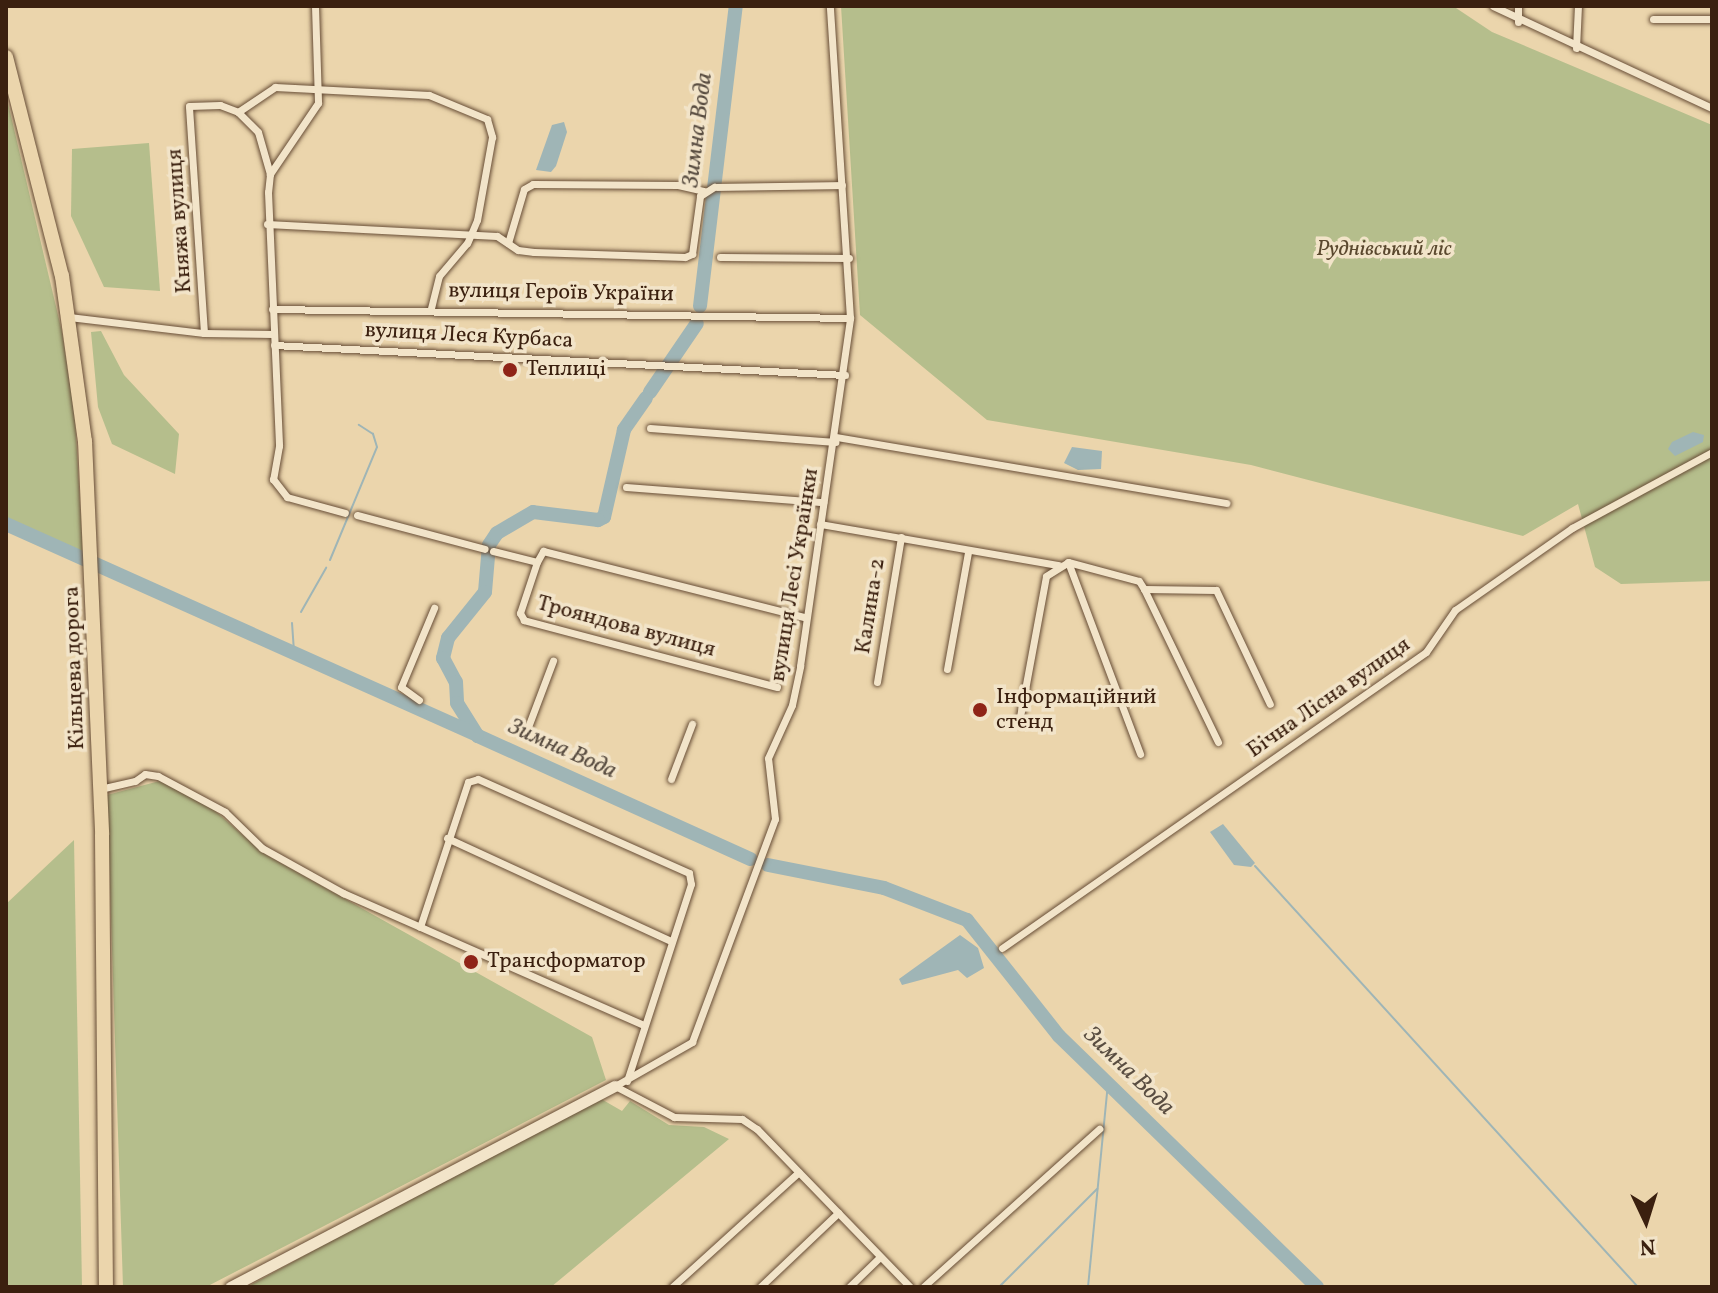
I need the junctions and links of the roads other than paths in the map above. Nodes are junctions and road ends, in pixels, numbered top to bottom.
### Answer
1 (315, 6) edge
2 (830, 6) edge
3 (1493, 6) edge
4 (1518, 6) edge
5 (1578, 6) edge
6 (1653, 19) dead end
7 (1712, 19) edge
8 (1518, 22) junction
9 (1576, 48) junction
10 (6, 57) edge
11 (316, 86) junction
12 (1712, 108) edge
13 (238, 112) junction
14 (270, 174) junction
15 (842, 185) junction
16 (704, 191) junction
17 (267, 224) junction
18 (472, 234) junction
19 (508, 243) junction
20 (720, 257) dead end
21 (849, 258) junction
22 (272, 309) junction
23 (431, 309) junction
24 (69, 317) junction
25 (850, 318) junction
26 (204, 333) junction
27 (273, 334) junction
28 (274, 345) junction
29 (845, 375) junction
30 (650, 428) dead end
31 (836, 440) junction
32 (1712, 452) edge
33 (626, 487) dead end
34 (823, 502) junction
35 (1226, 503) dead end
36 (345, 513) dead end
37 (357, 515) dead end
38 (820, 524) junction
39 (901, 537) junction
40 (968, 552) junction
41 (537, 562) junction
42 (1058, 565) junction
43 (1070, 565) junction
44 (1144, 589) junction
45 (434, 608) dead end
46 (804, 617) junction
47 (553, 661) dead end
48 (947, 669) dead end
49 (877, 682) dead end
50 (777, 687) dead end
51 (419, 700) dead end
52 (1270, 704) dead end
53 (1019, 722) dead end
54 (692, 724) dead end
55 (528, 727) dead end
56 (1218, 742) dead end
57 (1140, 754) dead end
58 (671, 779) dead end
59 (100, 789) junction
60 (447, 838) junction
61 (420, 927) junction
62 (671, 941) junction
63 (1002, 948) dead end
64 (644, 1025) junction
65 (621, 1084) junction
66 (1099, 1129) dead end
67 (799, 1172) junction
68 (838, 1213) junction
69 (880, 1257) junction
70 (106, 1287) edge
71 (230, 1287) edge
72 (672, 1287) edge
73 (760, 1287) edge
74 (849, 1287) edge
75 (910, 1287) edge
76 (923, 1287) edge

1 - 11 street
2 - 15 street, вулиця Лесі Українки
3 - 8 street
4 - 8 street
5 - 9 street
6 - 7 street
8 - 9 street
9 - 12 street
10 - 24 highway, Кільцева дорога
11 - 13 street
11 - 14 street
11 - 18 street
13 - 14 street
13 - 26 street, Княжа вулиця
14 - 17 street
15 - 16 street
15 - 21 street, вулиця Лесі Українки
16 - 19 street
16 - 19 street
17 - 18 street
17 - 22 street
18 - 19 street
18 - 23 street
20 - 21 street
21 - 25 street, вулиця Лесі Українки
22 - 23 street, вулиця Героїв України
22 - 27 street
23 - 25 street, вулиця Героїв України
24 - 26 street
24 - 59 highway, Кільцева дорога
25 - 29 street, вулиця Лесі Українки
26 - 27 street
27 - 28 street
28 - 29 street, вулиця Леся Курбаса
28 - 36 street
29 - 31 street, вулиця Лесі Українки
30 - 31 street
31 - 34 street, вулиця Лесі Українки
31 - 35 street
32 - 63 street, Бічна Лісна вулиця
33 - 34 street
34 - 38 street, вулиця Лесі Українки
37 - 41 street, Трояндова вулиця
38 - 39 street
38 - 46 street, вулиця Лесі Українки
39 - 40 street
39 - 49 street, Калина-2
40 - 42 street
40 - 48 street
41 - 46 street, Трояндова вулиця
41 - 50 street, Трояндова вулиця
42 - 43 street
42 - 53 street
43 - 44 street
43 - 57 street
44 - 52 street
44 - 56 street
45 - 51 street
46 - 65 street, вулиця Лесі Українки
47 - 55 street
54 - 58 street
59 - 61 street
59 - 70 highway, Кільцева дорога
60 - 61 street
60 - 62 street
60 - 62 street
61 - 64 street
62 - 64 street
64 - 65 street
65 - 67 street
65 - 71 street
66 - 76 street
67 - 68 street
67 - 72 street
68 - 69 street
68 - 73 street
69 - 74 street
69 - 75 street

